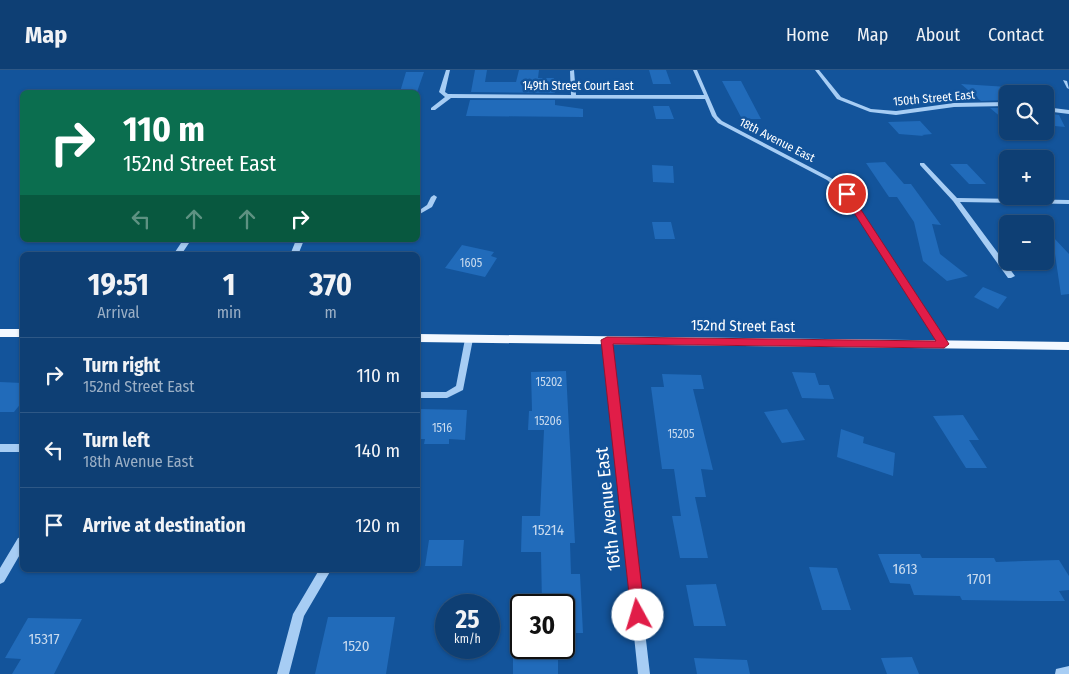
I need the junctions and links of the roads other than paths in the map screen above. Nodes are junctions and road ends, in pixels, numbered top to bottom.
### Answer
1 (448, 70) edge
2 (695, 70) edge
3 (817, 70) edge
4 (572, 71) edge
5 (1065, 80) dead end
6 (1069, 88) edge
7 (450, 96) junction
8 (574, 96) junction
9 (706, 97) junction
10 (999, 104) edge
11 (433, 109) dead end
12 (1054, 110) edge
13 (1069, 112) edge
14 (922, 164) dead end
15 (434, 196) dead end
16 (955, 200) junction
17 (1069, 202) edge
18 (420, 212) edge
19 (1011, 276) dead end
20 (0, 333) edge
21 (20, 333) edge
22 (420, 338) edge
23 (469, 339) junction
24 (607, 340) junction
25 (944, 344) junction
26 (1069, 346) edge
27 (420, 395) edge
28 (0, 448) edge
29 (20, 448) edge
30 (20, 545) edge
31 (325, 572) edge
32 (0, 578) edge
33 (1069, 672) edge
34 (283, 674) edge
35 (644, 674) edge
36 (1061, 674) edge

1 - 7 street
2 - 9 street, 18th Avenue East
3 - 10 street, 150th Street East
4 - 8 street
5 - 6 street
7 - 8 street, 149th Street Court East
7 - 11 street
8 - 9 street, 149th Street Court East
9 - 25 street, 18th Avenue East
12 - 13 street
14 - 16 street
15 - 18 street
16 - 17 street
16 - 19 street
20 - 21 main road
22 - 23 main road, 152nd Street East
23 - 24 main road, 152nd Street East
23 - 27 street
24 - 25 main road, 152nd Street East
24 - 35 street, 16th Avenue East
25 - 26 main road, 152nd Street East
28 - 29 street
30 - 32 street
31 - 34 street
33 - 36 street

